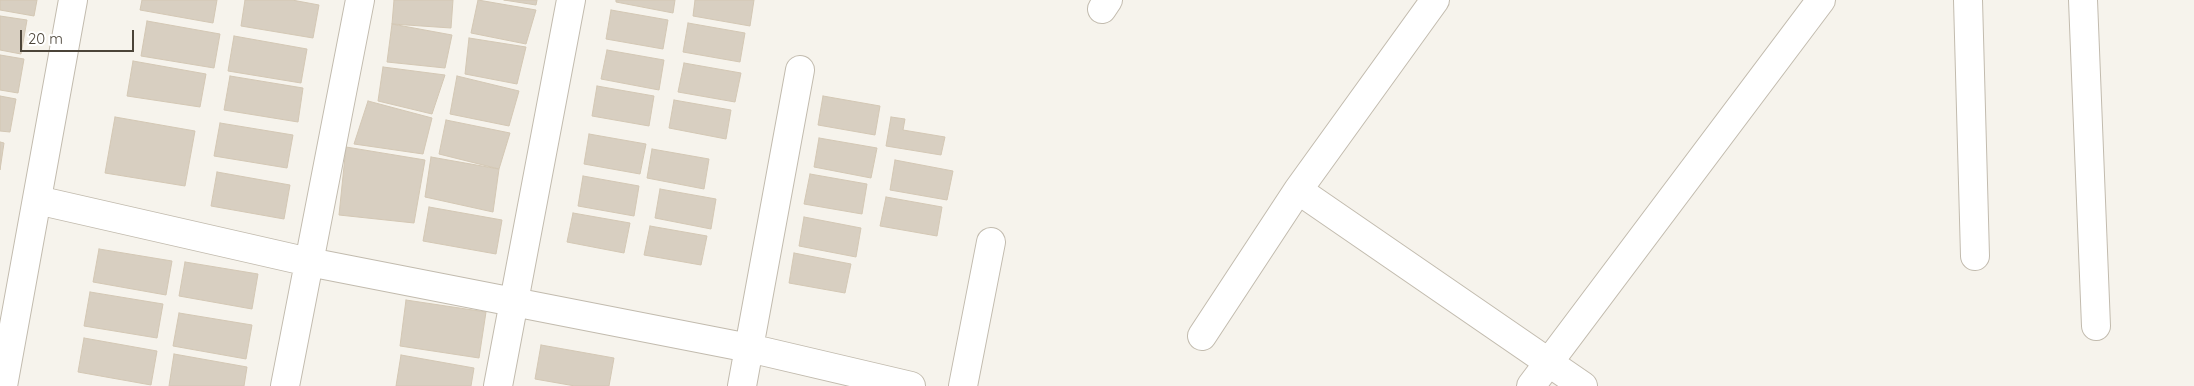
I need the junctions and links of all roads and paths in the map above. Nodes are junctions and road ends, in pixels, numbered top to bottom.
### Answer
1 (73, 0) edge
2 (360, 0) edge
3 (571, 0) edge
4 (1436, 0) edge
5 (1820, 0) edge
6 (1968, 0) edge
7 (2083, 0) edge
8 (800, 70) dead end
9 (1298, 190) junction
10 (37, 200) junction
11 (991, 242) dead end
12 (1975, 256) dead end
13 (309, 262) junction
14 (514, 302) junction
15 (2096, 326) dead end
16 (1202, 336) dead end
17 (749, 348) junction
18 (1549, 362) junction
19 (3, 386) edge
20 (285, 386) edge
21 (498, 386) edge
22 (742, 386) edge
23 (911, 386) edge
24 (963, 386) edge
25 (1532, 386) edge
26 (1583, 386) edge

1 - 10 street
2 - 13 street
3 - 14 street
4 - 9 street
5 - 18 street
6 - 12 street
7 - 15 street
8 - 17 street
9 - 16 street
9 - 18 street
10 - 13 street
10 - 19 street
11 - 24 street
13 - 14 street
13 - 20 street
14 - 17 street
14 - 21 street
17 - 22 street
17 - 23 street
18 - 25 street
18 - 26 street

